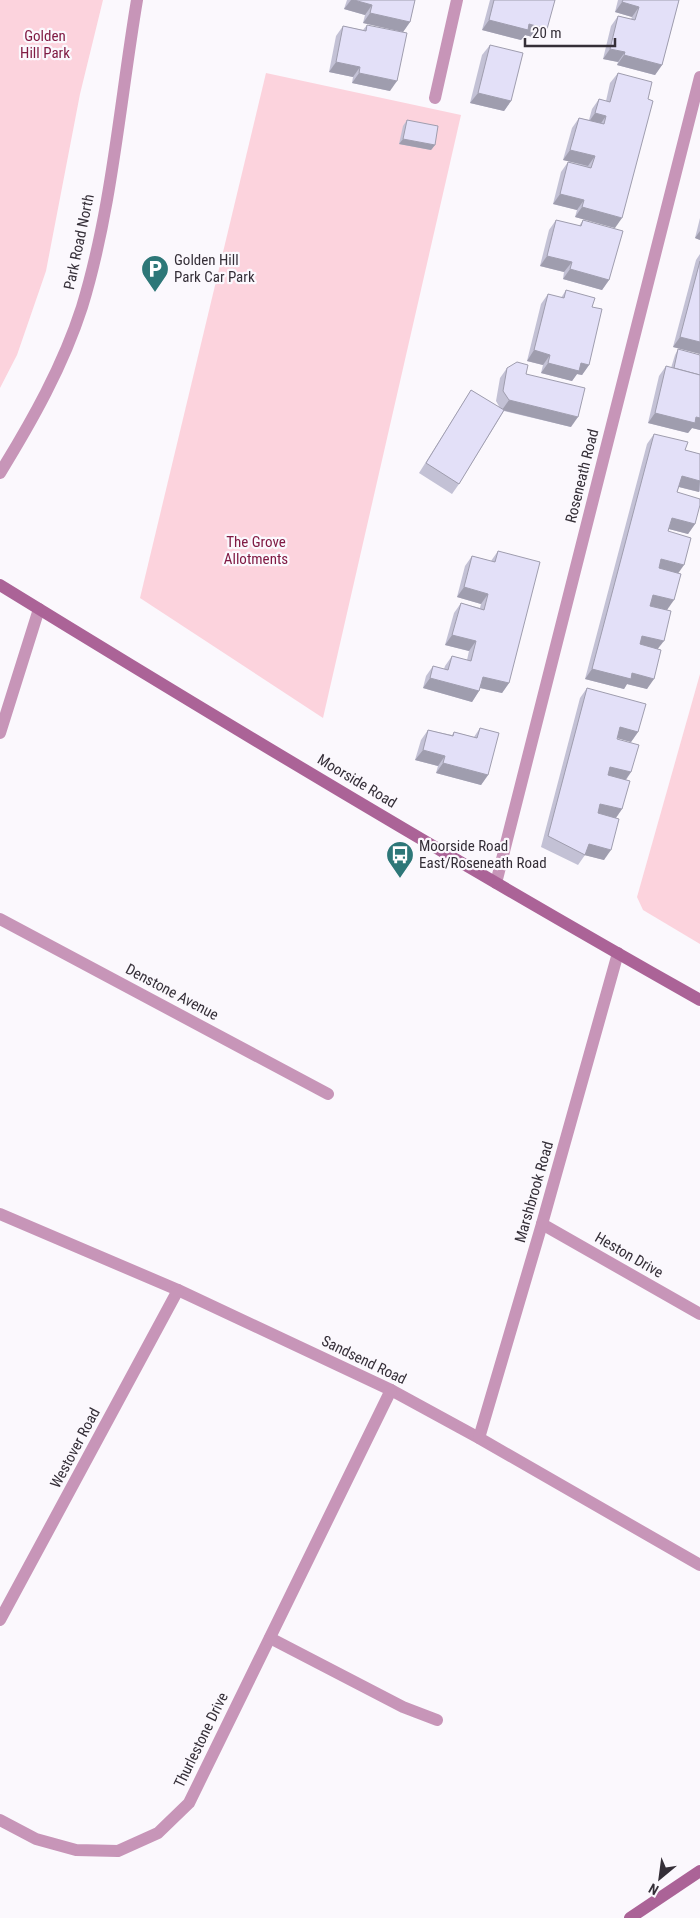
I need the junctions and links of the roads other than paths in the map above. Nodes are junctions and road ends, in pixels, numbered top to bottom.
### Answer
1 (137, 0) edge
2 (457, 0) edge
3 (700, 77) edge
4 (435, 98) dead end
5 (0, 474) edge
6 (0, 585) edge
7 (39, 609) junction
8 (0, 733) edge
9 (496, 883) junction
10 (0, 919) edge
11 (618, 954) junction
12 (700, 1000) edge
13 (328, 1094) dead end
14 (0, 1214) edge
15 (542, 1224) junction
16 (178, 1290) junction
17 (700, 1314) edge
18 (392, 1390) junction
19 (479, 1438) junction
20 (700, 1565) edge
21 (0, 1620) edge
22 (270, 1638) junction
23 (438, 1720) dead end
24 (0, 1820) edge
25 (700, 1871) edge
26 (630, 1918) edge

1 - 5 street, Park Road North
2 - 4 street
3 - 9 street, Roseneath Road
6 - 7 street, Moorside Road
7 - 8 street
7 - 9 street, Moorside Road
9 - 11 street, Moorside Road
10 - 13 street, Denstone Avenue
11 - 12 street, Moorside Road
11 - 15 street, Marshbrook Road
14 - 16 street, Sandsend Road
15 - 17 street, Heston Drive
15 - 19 street, Marshbrook Road
16 - 18 street, Sandsend Road
16 - 21 street, Westover Road
18 - 19 street, Sandsend Road
18 - 22 street, Thurlestone Drive
19 - 20 street, Sandsend Road
22 - 23 street
22 - 24 street, Thurlestone Drive
25 - 26 street

